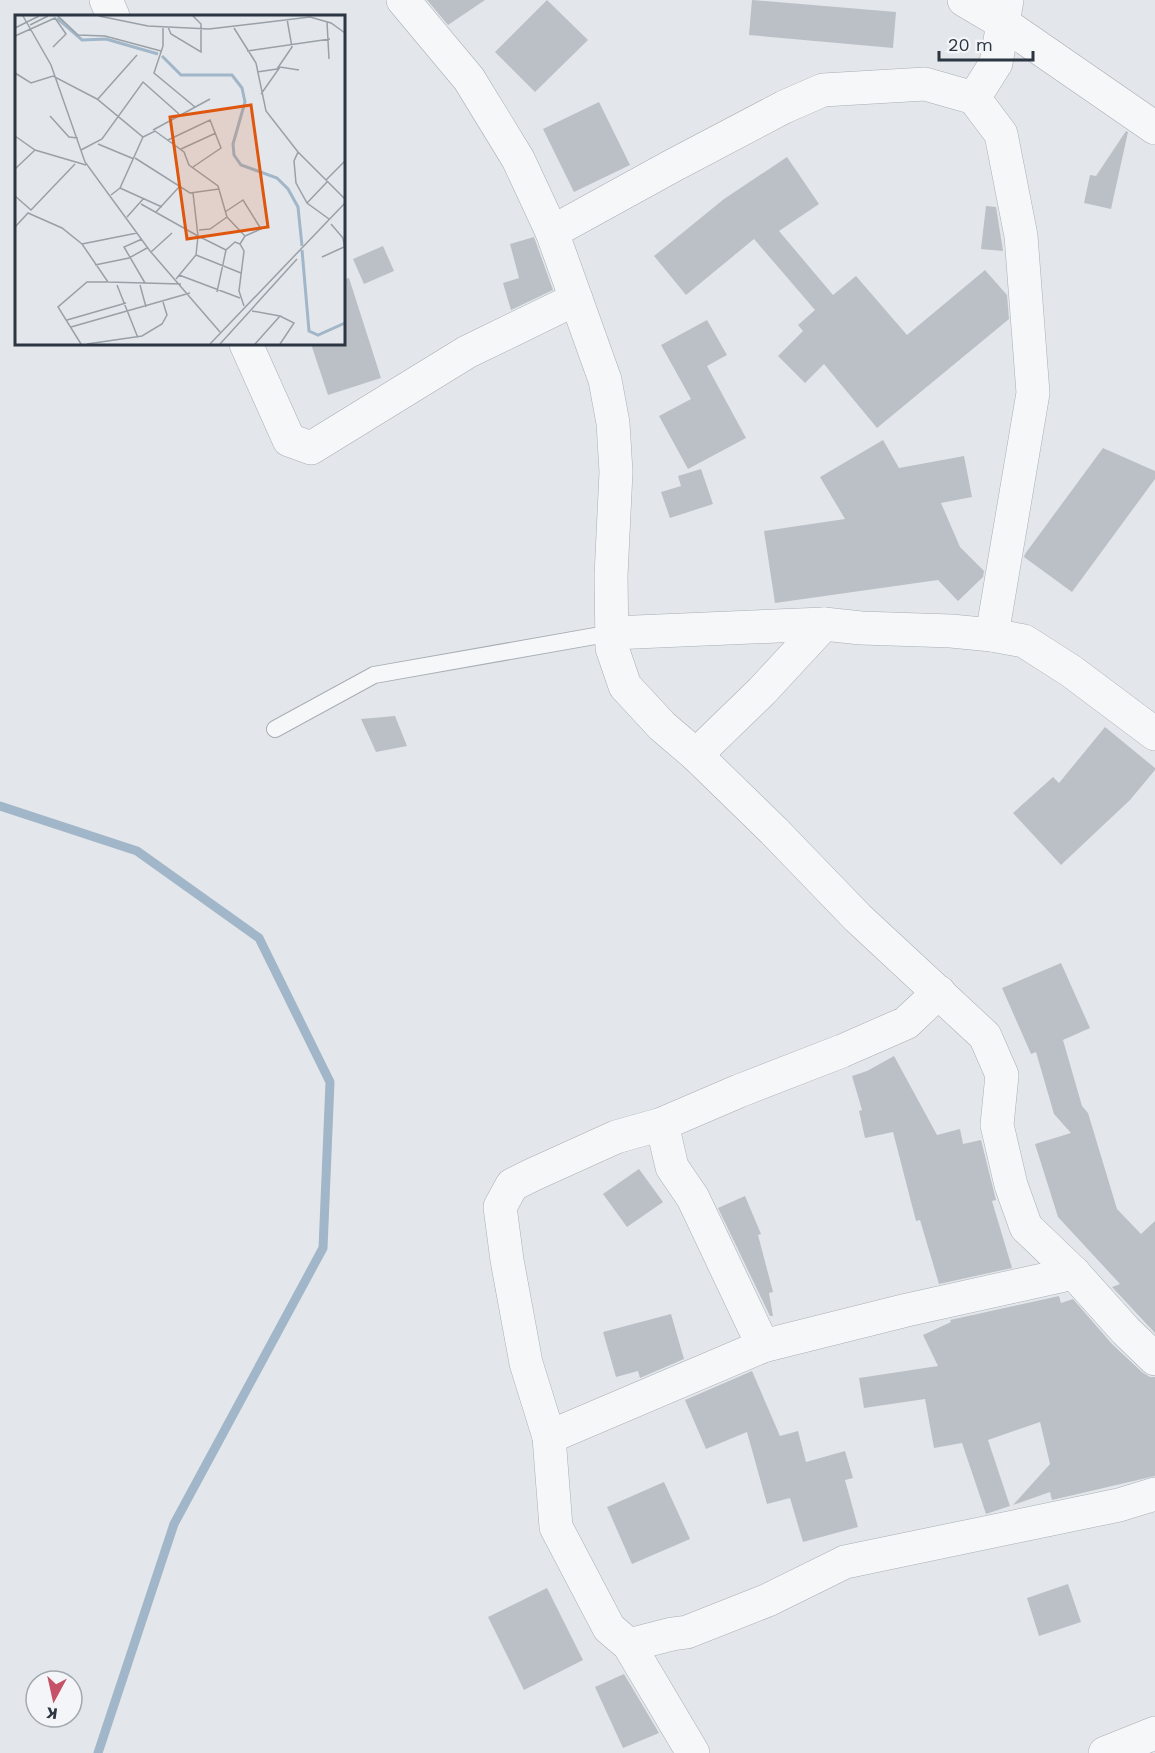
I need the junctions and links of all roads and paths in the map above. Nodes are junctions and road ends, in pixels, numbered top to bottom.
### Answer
1 (106, 0) edge
2 (403, 0) edge
3 (964, 0) edge
4 (1005, 11) edge
5 (113, 15) edge
6 (974, 98) junction
7 (1155, 128) edge
8 (552, 232) junction
9 (576, 298) junction
10 (246, 345) edge
11 (824, 624) junction
12 (612, 633) junction
13 (992, 635) junction
14 (275, 729) dead end
15 (1155, 734) edge
16 (696, 755) junction
17 (939, 992) junction
18 (662, 1124) junction
19 (1074, 1273) junction
20 (763, 1346) junction
21 (1155, 1359) edge
22 (549, 1437) junction
23 (1155, 1494) edge
24 (628, 1645) junction
25 (1155, 1733) edge
26 (693, 1753) edge
27 (1105, 1753) edge

1 - 5 street
2 - 8 street
3 - 4 street
4 - 6 street
4 - 7 street
6 - 8 street
6 - 13 street
8 - 9 street
9 - 10 street
9 - 12 street
11 - 12 street
11 - 13 street
11 - 16 street
12 - 14 lane
12 - 16 street
13 - 15 street
16 - 17 street
17 - 18 street
17 - 19 street
18 - 20 street
18 - 22 street
19 - 20 street
19 - 21 street
20 - 22 street
22 - 24 street
23 - 24 street
24 - 26 street
25 - 27 street

